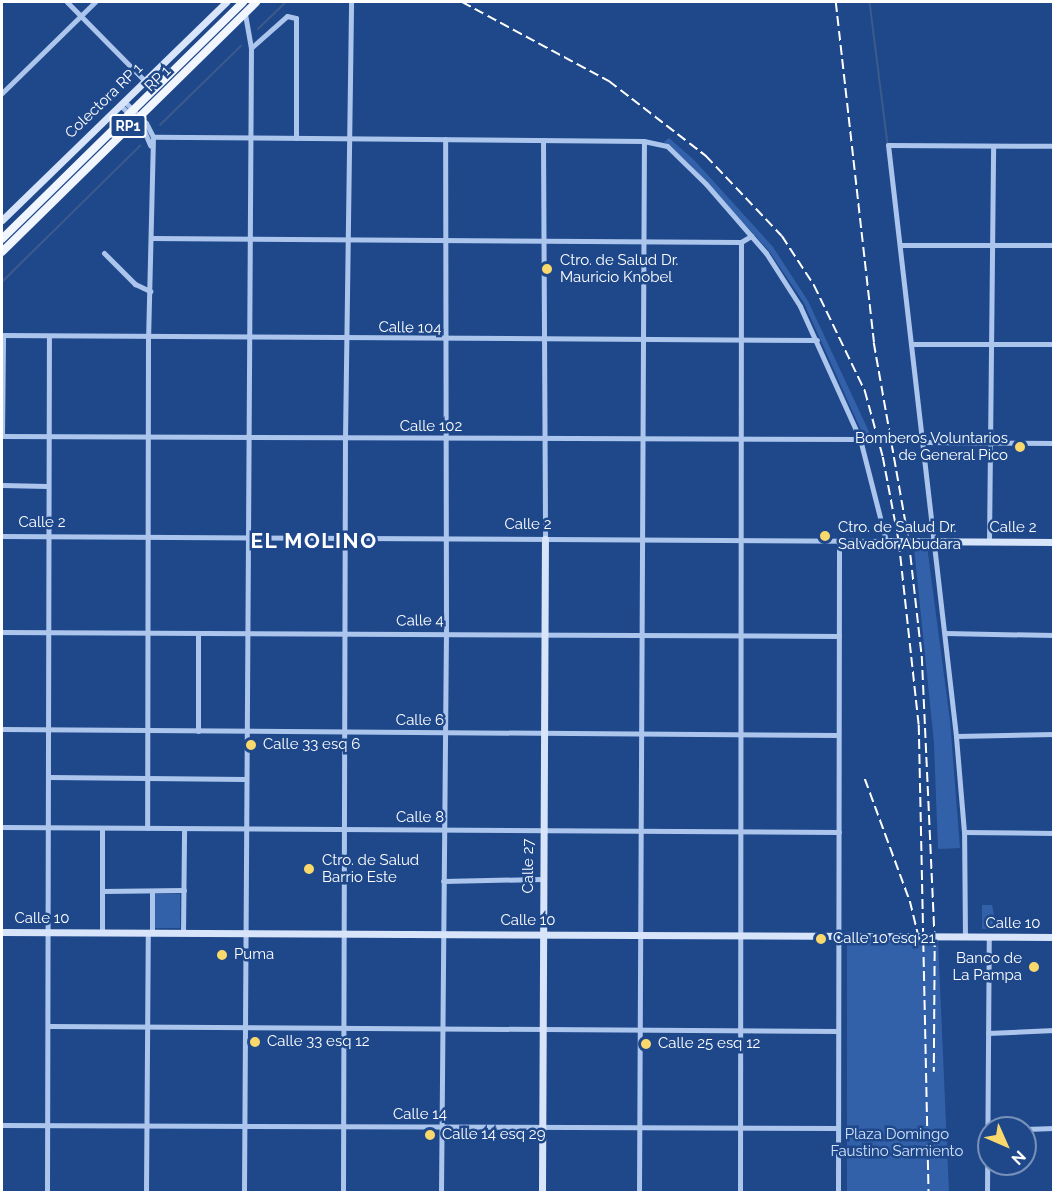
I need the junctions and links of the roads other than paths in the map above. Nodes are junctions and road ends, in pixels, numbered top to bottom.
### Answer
1 (67, 2) edge
2 (95, 2) edge
3 (226, 2) edge
4 (243, 2) edge
5 (256, 2) edge
6 (351, 2) edge
7 (245, 13) junction
8 (81, 16) junction
9 (235, 23) junction
10 (249, 33) junction
11 (251, 48) junction
12 (145, 81) junction
13 (2, 93) edge
14 (122, 103) junction
15 (130, 111) junction
16 (137, 117) junction
17 (153, 137) junction
18 (251, 137) junction
19 (296, 138) junction
20 (348, 139) junction
21 (445, 139) junction
22 (543, 140) junction
23 (644, 141) junction
24 (993, 146) junction
25 (1053, 146) edge
26 (151, 147) junction
27 (2, 220) edge
28 (751, 236) junction
29 (151, 238) junction
30 (249, 238) junction
31 (2, 239) edge
32 (347, 240) junction
33 (544, 240) junction
34 (644, 240) junction
35 (445, 241) junction
36 (741, 242) junction
37 (900, 245) junction
38 (990, 245) junction
39 (1053, 245) edge
40 (2, 252) edge
41 (104, 253) dead end
42 (150, 291) junction
43 (2, 335) edge
44 (49, 338) junction
45 (148, 338) junction
46 (247, 339) junction
47 (346, 339) junction
48 (545, 339) junction
49 (446, 340) junction
50 (642, 340) junction
51 (743, 340) junction
52 (817, 340) junction
53 (912, 344) junction
54 (990, 344) junction
55 (1053, 344) edge
56 (2, 392) edge
57 (2, 436) edge
58 (48, 436) junction
59 (147, 436) junction
60 (246, 436) junction
61 (642, 437) junction
62 (743, 437) junction
63 (345, 438) junction
64 (544, 438) junction
65 (446, 439) junction
66 (860, 439) junction
67 (924, 442) junction
68 (989, 442) junction
69 (1053, 443) edge
70 (2, 485) edge
71 (47, 486) junction
72 (2, 536) edge
73 (47, 536) junction
74 (147, 537) junction
75 (246, 537) junction
76 (346, 538) junction
77 (446, 538) junction
78 (545, 539) junction
79 (644, 540) junction
80 (743, 540) junction
81 (839, 541) junction
82 (886, 541) junction
83 (936, 542) junction
84 (989, 542) junction
85 (1053, 542) edge
86 (2, 632) edge
87 (49, 632) junction
88 (147, 632) junction
89 (544, 632) junction
90 (198, 633) junction
91 (446, 633) junction
92 (945, 633) junction
93 (245, 634) junction
94 (346, 634) junction
95 (641, 634) junction
96 (742, 634) junction
97 (1053, 635) edge
98 (839, 636) junction
99 (2, 729) edge
100 (48, 729) junction
101 (147, 731) junction
102 (198, 731) junction
103 (245, 732) junction
104 (346, 733) junction
105 (445, 733) junction
106 (544, 734) junction
107 (644, 734) junction
108 (742, 734) junction
109 (1053, 734) edge
110 (838, 735) junction
111 (956, 736) junction
112 (49, 777) junction
113 (147, 778) junction
114 (244, 779) junction
115 (2, 827) edge
116 (48, 827) junction
117 (102, 828) junction
118 (147, 828) junction
119 (184, 829) junction
120 (244, 830) junction
121 (345, 830) junction
122 (444, 830) junction
123 (543, 831) junction
124 (641, 831) junction
125 (741, 832) junction
126 (839, 832) junction
127 (964, 832) junction
128 (1053, 833) edge
129 (542, 879) junction
130 (443, 881) junction
131 (184, 890) junction
132 (102, 891) junction
133 (152, 891) junction
134 (2, 932) edge
135 (49, 933) junction
136 (102, 933) junction
137 (150, 933) junction
138 (183, 933) junction
139 (243, 933) junction
140 (345, 934) junction
141 (442, 934) junction
142 (542, 935) junction
143 (642, 935) junction
144 (741, 936) junction
145 (838, 936) junction
146 (965, 937) junction
147 (989, 937) junction
148 (1053, 937) edge
149 (50, 1026) junction
150 (147, 1026) junction
151 (245, 1027) junction
152 (344, 1028) junction
153 (442, 1028) junction
154 (542, 1029) junction
155 (640, 1030) junction
156 (741, 1030) junction
157 (1053, 1030) edge
158 (838, 1031) junction
159 (988, 1033) junction
160 (988, 1116) edge
161 (2, 1125) edge
162 (48, 1125) junction
163 (147, 1125) junction
164 (244, 1126) junction
165 (442, 1127) junction
166 (343, 1128) junction
167 (542, 1128) junction
168 (838, 1128) junction
169 (1053, 1128) edge
170 (639, 1129) junction
171 (740, 1129) junction
172 (1037, 1129) edge
173 (987, 1176) edge
174 (47, 1192) edge
175 (146, 1192) edge
176 (244, 1192) edge
177 (343, 1192) edge
178 (441, 1192) edge
179 (542, 1192) edge
180 (639, 1192) edge
181 (740, 1192) edge
182 (838, 1192) edge
183 (987, 1192) edge

1 - 8 street
2 - 8 street
3 - 12 street, Colectora RP 1
4 - 15 main road, RP 1 / RP1
5 - 7 main road, RP 1 / RP1
6 - 20 street
7 - 9 main road, RP 1 / RP1
7 - 10 street
8 - 12 street
8 - 13 street
9 - 10 street
9 - 16 main road, RP 1 / RP1
10 - 11 street
11 - 18 street
11 - 19 street
12 - 14 street, Colectora RP 1
14 - 15 street
14 - 27 street, Colectora RP 1
15 - 16 street
15 - 31 main road, RP 1 / RP1
16 - 17 street
16 - 26 street
16 - 40 main road, RP 1 / RP1
17 - 18 street
17 - 26 street
18 - 19 street
18 - 30 street
19 - 20 street
20 - 21 street
20 - 32 street
21 - 22 street
21 - 35 street
22 - 23 street
22 - 33 street
23 - 28 street
23 - 34 street
24 - 25 street
24 - 37 street
24 - 38 street
26 - 29 street
28 - 36 street
28 - 52 street
29 - 30 street
29 - 42 street
30 - 32 street
30 - 46 street
32 - 35 street
32 - 47 street
33 - 34 street
33 - 35 street
33 - 48 street
34 - 36 street
34 - 50 street
35 - 49 street
36 - 51 street
37 - 38 street
37 - 53 street
38 - 39 street
38 - 54 street
41 - 42 street
42 - 45 street
43 - 44 street, Calle 104
43 - 56 street
44 - 45 street, Calle 104
44 - 58 street
45 - 46 street, Calle 104
45 - 59 street
46 - 47 street, Calle 104
46 - 60 street
47 - 49 street, Calle 104
47 - 63 street
48 - 49 street, Calle 104
48 - 50 street, Calle 104
48 - 64 street
49 - 65 street
50 - 51 street, Calle 104
50 - 61 street
51 - 52 street, Calle 104
51 - 62 street
52 - 66 street
53 - 54 street
53 - 67 street
54 - 55 street
54 - 68 street
56 - 57 street
57 - 58 street, Calle 102
58 - 59 street, Calle 102
58 - 71 street
59 - 60 street, Calle 102
59 - 74 street
60 - 63 street, Calle 102
60 - 75 street
61 - 62 street, Calle 102
61 - 64 street, Calle 102
61 - 79 street
62 - 66 street, Calle 102
62 - 80 street
63 - 65 street, Calle 102
63 - 76 street
64 - 65 street, Calle 102
64 - 78 street
65 - 77 street
66 - 82 street
67 - 68 street
67 - 83 street
68 - 69 street
68 - 84 street
70 - 71 street
71 - 73 street
72 - 73 street, Calle 2
73 - 74 street, Calle 2
73 - 87 street
74 - 75 street, Calle 2
74 - 88 street
75 - 76 street, Calle 2
75 - 93 street
76 - 77 street, Calle 2
76 - 94 street
77 - 78 street, Calle 2
77 - 91 street
78 - 79 street, Calle 2
78 - 89 street, Calle 27
79 - 80 street, Calle 2
79 - 95 street
80 - 81 street, Calle 2
80 - 96 street
81 - 82 street, Calle 2
81 - 98 street
82 - 83 street, Calle 2
83 - 84 street, Calle 2
83 - 92 street
84 - 85 street, Calle 2
86 - 87 street, Calle 4
87 - 88 street, Calle 4
87 - 100 street
88 - 90 street, Calle 4
88 - 101 street
89 - 91 street, Calle 4
89 - 95 street, Calle 4
89 - 106 street, Calle 27
90 - 93 street, Calle 4
90 - 102 street
91 - 94 street, Calle 4
91 - 105 street
92 - 97 street
92 - 111 street
93 - 94 street, Calle 4
93 - 103 street
94 - 104 street
95 - 96 street, Calle 4
95 - 107 street
96 - 98 street, Calle 4
96 - 108 street
98 - 110 street
99 - 100 street, Calle 6
100 - 101 street, Calle 6
100 - 112 street
101 - 102 street, Calle 6
101 - 113 street
102 - 103 street, Calle 6
103 - 104 street, Calle 6
103 - 114 street
104 - 105 street, Calle 6
104 - 121 street
105 - 106 street, Calle 6
105 - 122 street
106 - 107 street, Calle 6
106 - 123 street, Calle 27
107 - 108 street, Calle 6
107 - 124 street
108 - 110 street, Calle 6
108 - 125 street
109 - 111 street
110 - 126 street
111 - 127 street
112 - 113 street
112 - 116 street
113 - 114 street
113 - 118 street
114 - 120 street
115 - 116 street, Calle 8
116 - 117 street, Calle 8
116 - 135 street
117 - 118 street, Calle 8
117 - 132 street
118 - 119 street, Calle 8
119 - 120 street, Calle 8
119 - 131 street
120 - 121 street, Calle 8
120 - 139 street
121 - 122 street, Calle 8
121 - 140 street
122 - 123 street, Calle 8
122 - 130 street
123 - 124 street, Calle 8
123 - 129 street, Calle 27
124 - 125 street, Calle 8
124 - 143 street
125 - 126 street, Calle 8
125 - 144 street
126 - 145 street
127 - 128 street
127 - 146 street
129 - 130 street
129 - 142 street, Calle 27
130 - 141 street
131 - 133 street
131 - 138 street
132 - 133 street
132 - 136 street
133 - 137 street
134 - 135 street, Calle 10
135 - 136 street, Calle 10
135 - 149 street
136 - 137 street, Calle 10
137 - 138 street, Calle 10
137 - 150 street
138 - 139 street, Calle 10
139 - 140 street, Calle 10
139 - 151 street
140 - 141 street, Calle 10
140 - 152 street
141 - 142 street, Calle 10
141 - 153 street
142 - 143 street, Calle 10
142 - 154 street, Calle 27
143 - 144 street, Calle 10
143 - 155 street
144 - 145 street, Calle 10
144 - 156 street
145 - 146 street, Calle 10
145 - 158 street
146 - 147 street, Calle 10
147 - 148 street, Calle 10
147 - 159 street
149 - 150 street
149 - 162 street
150 - 151 street
150 - 163 street
151 - 152 street
151 - 164 street
152 - 153 street
152 - 166 street
153 - 154 street
153 - 165 street
154 - 155 street
154 - 167 street, Calle 27
155 - 156 street
155 - 170 street
156 - 158 street
156 - 171 street
157 - 159 street
158 - 168 street
159 - 160 street
161 - 162 street, Calle 14
162 - 163 street, Calle 14
162 - 174 street
163 - 164 street, Calle 14
163 - 175 street
164 - 166 street, Calle 14
164 - 176 street
165 - 166 street, Calle 14
165 - 167 street, Calle 14
165 - 178 street
166 - 177 street
167 - 170 street, Calle 14
167 - 179 street, Calle 27
168 - 171 street, Calle 14
168 - 182 street
169 - 172 street
170 - 171 street, Calle 14
170 - 180 street
171 - 181 street
173 - 183 street

